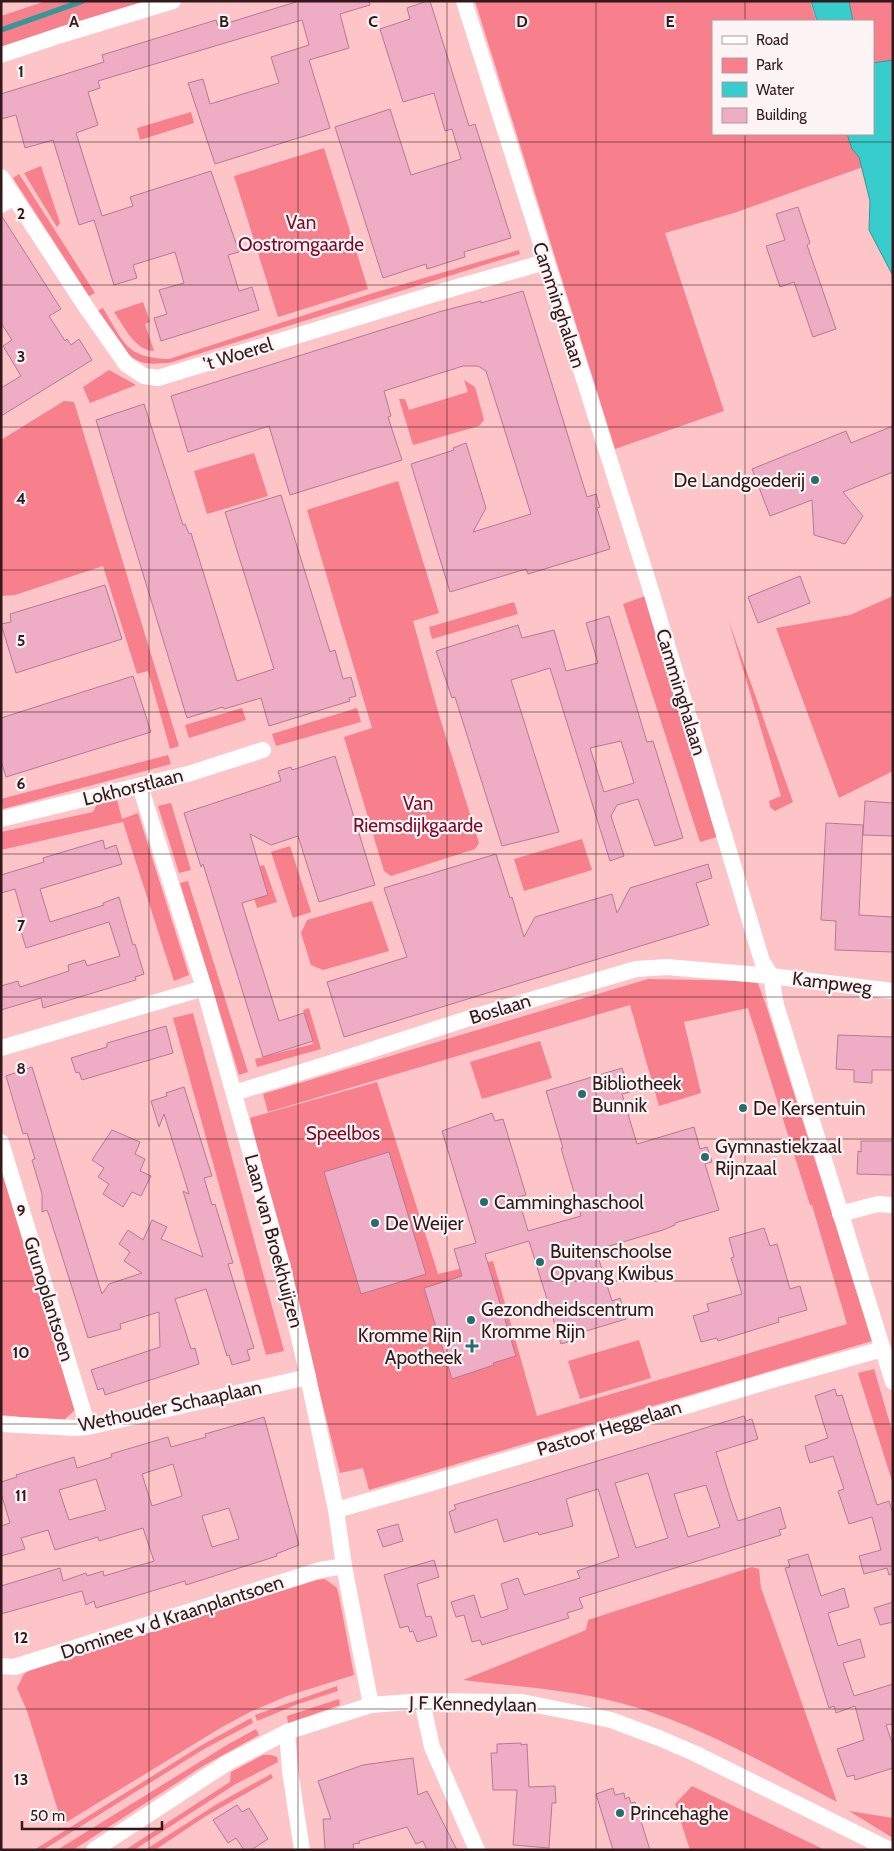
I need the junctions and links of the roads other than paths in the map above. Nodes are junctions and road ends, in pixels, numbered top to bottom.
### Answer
1 (173, 1) edge
2 (464, 1) edge
3 (1, 56) edge
4 (1, 177) edge
5 (8, 201) edge
6 (545, 262) junction
7 (263, 750) dead end
8 (140, 786) junction
9 (1, 820) edge
10 (771, 976) junction
11 (204, 988) junction
12 (893, 991) edge
13 (1, 1048) edge
14 (234, 1093) junction
15 (1, 1142) edge
16 (893, 1205) edge
17 (840, 1214) junction
18 (883, 1349) junction
19 (308, 1377) junction
20 (893, 1382) edge
21 (1, 1424) edge
22 (88, 1427) junction
23 (336, 1510) junction
24 (344, 1566) junction
25 (1, 1666) edge
26 (422, 1701) junction
27 (371, 1705) junction
28 (287, 1732) junction
29 (94, 1850) edge
30 (302, 1850) edge
31 (477, 1850) edge
32 (890, 1850) edge

1 - 3 street
2 - 6 street, Camminghalaan
4 - 5 street, 't Woerel
5 - 6 street, 't Woerel
6 - 10 street, Camminghalaan
7 - 8 street, Lokhorstlaan
8 - 9 street, Lokhorstlaan
8 - 11 street, Laan van Broekhuijzen
10 - 12 street, Kampweg
10 - 14 street, Boslaan
10 - 17 street, Camminghalaan
11 - 13 street
11 - 14 street, Laan van Broekhuijzen
14 - 19 street, Laan van Broekhuijzen
15 - 22 street, Grunoplantsoen
16 - 17 street
17 - 18 street, Camminghalaan
18 - 20 street, Camminghalaan
18 - 23 street, Pastoor Heggelaan
19 - 22 street, Wethouder Schaaplaan
19 - 23 street, Laan van Broekhuijzen
21 - 22 street, Wethouder Schaaplaan
23 - 24 street, Laan van Broekhuijzen
24 - 25 street, Dominee v d Kraanplantsoen
24 - 27 street, Laan van Broekhuijzen
26 - 27 street, J F Kennedylaan
26 - 31 street
26 - 32 street, J F Kennedylaan
27 - 28 street, J F Kennedylaan
28 - 29 street, J F Kennedylaan
28 - 30 street

